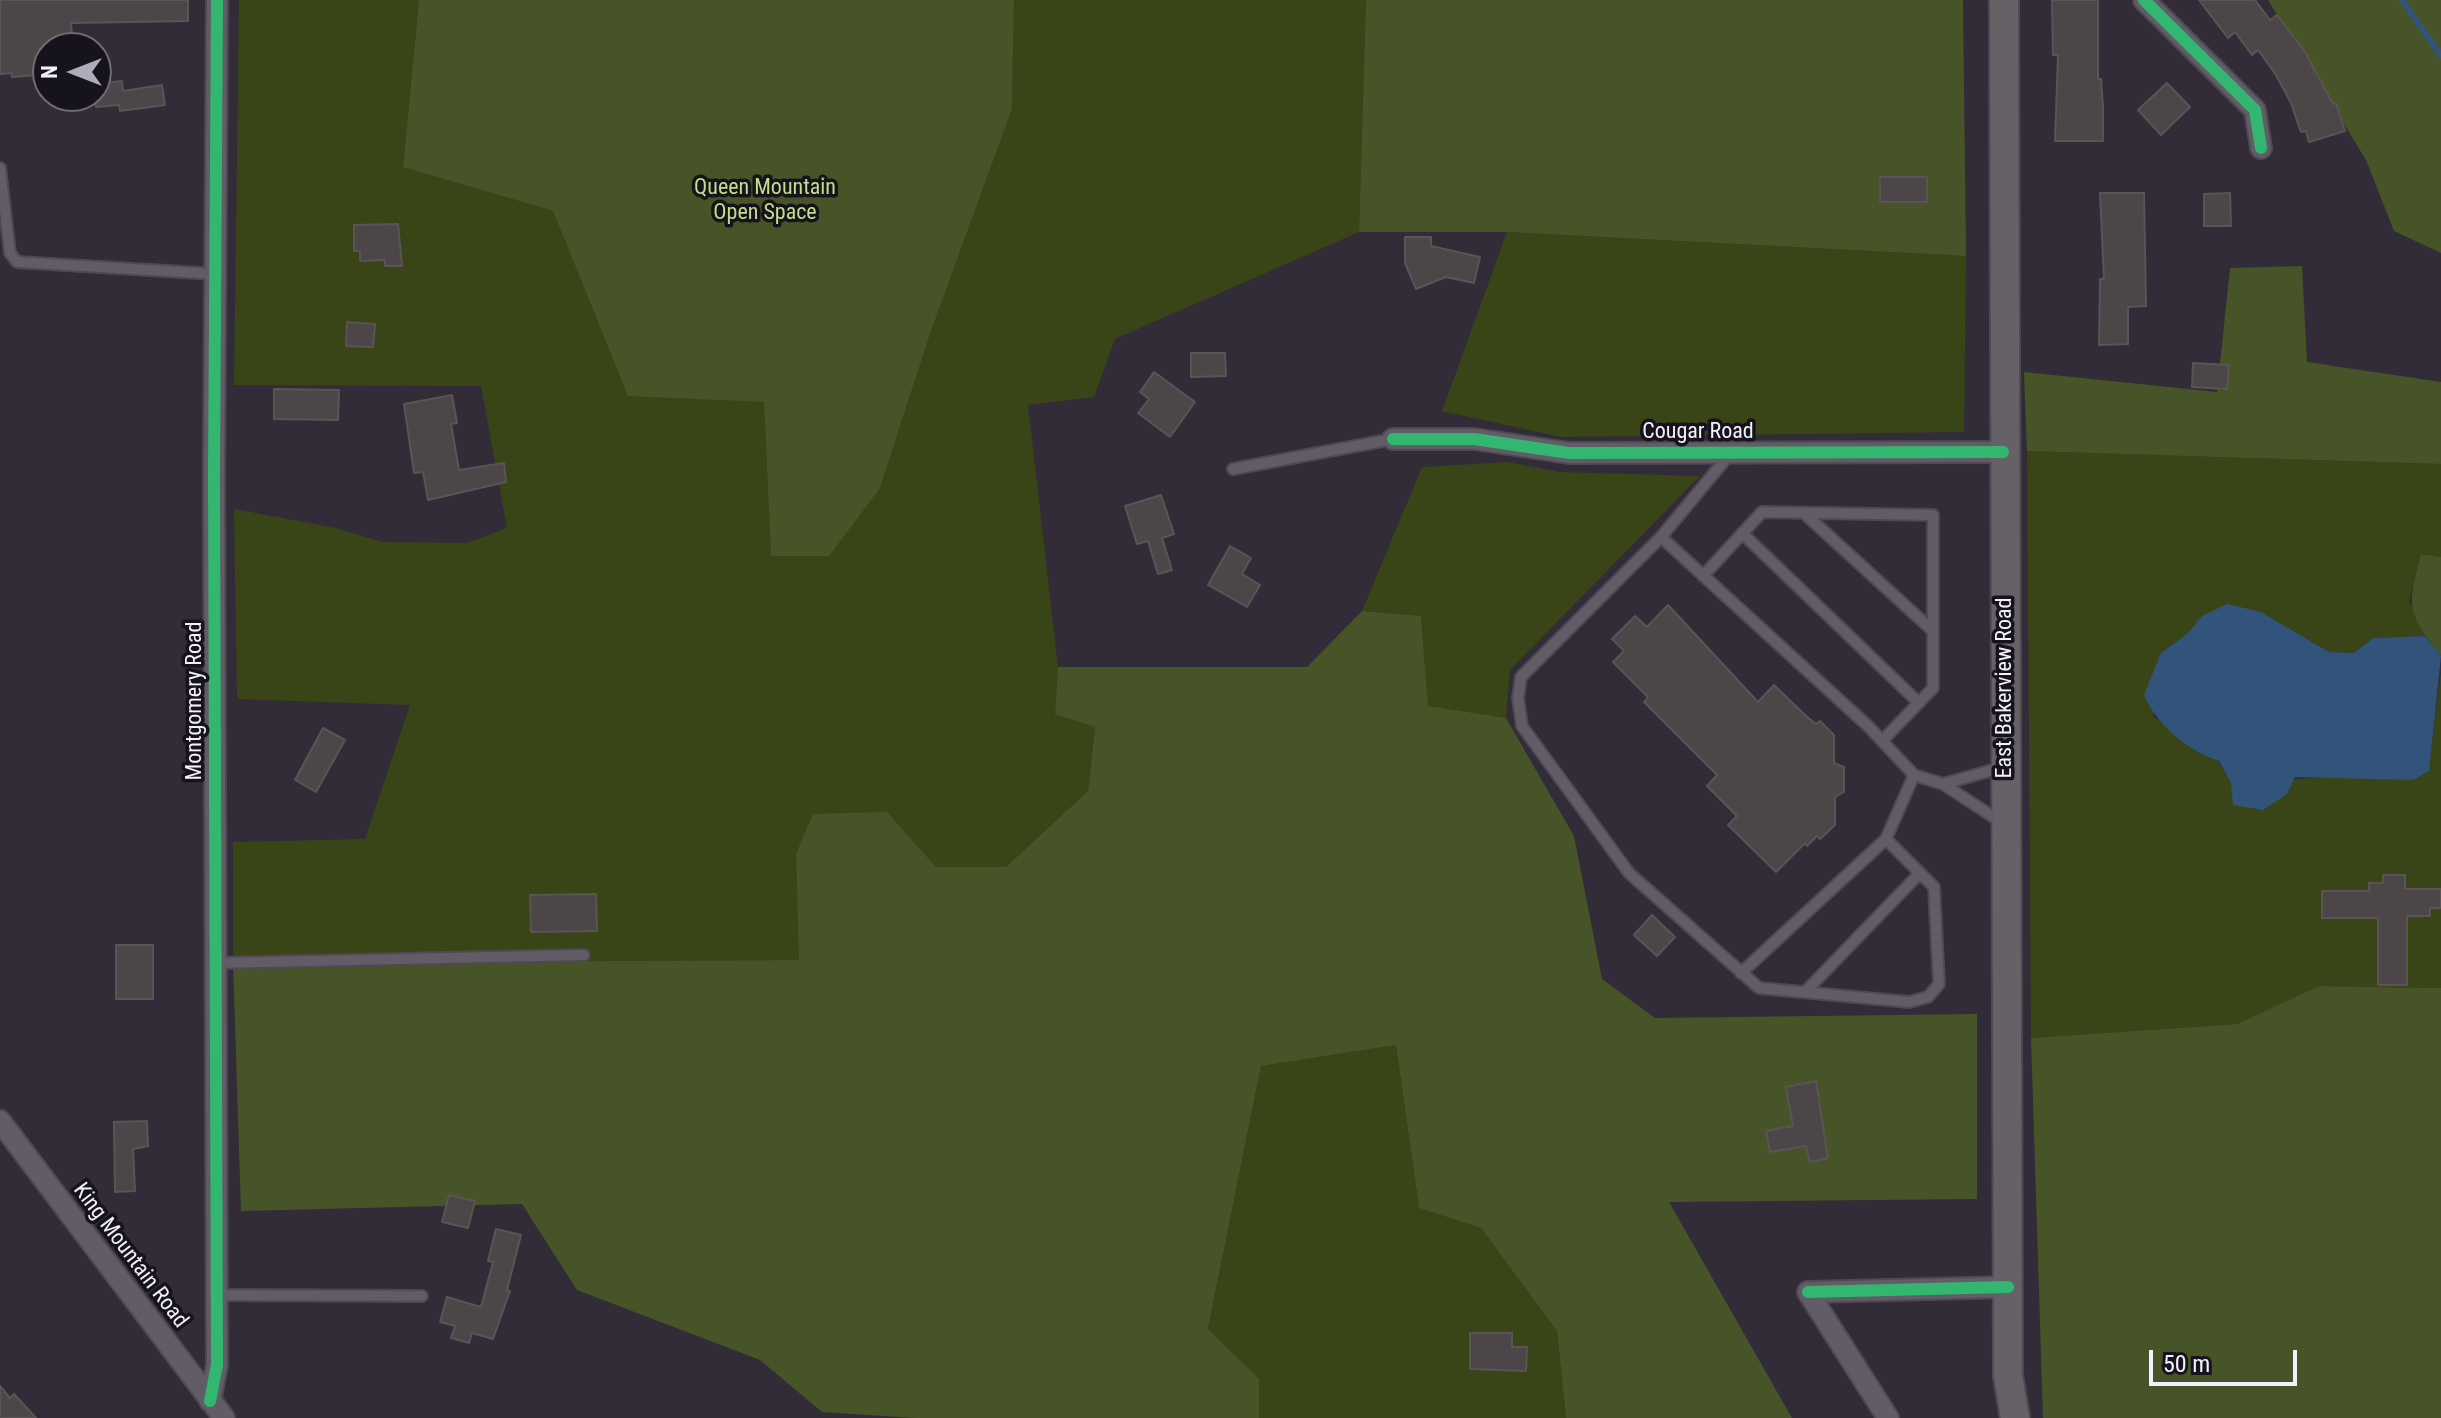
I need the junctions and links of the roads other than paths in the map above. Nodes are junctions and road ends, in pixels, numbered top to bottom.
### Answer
1 (217, 0) edge
2 (2004, 0) edge
3 (2144, 0) edge
4 (2261, 148) dead end
5 (0, 168) edge
6 (216, 274) junction
7 (1393, 439) joint
8 (1732, 452) junction
9 (2003, 452) junction
10 (1233, 469) dead end
11 (1805, 514) junction
12 (1742, 533) junction
13 (1661, 537) junction
14 (1703, 576) junction
15 (1933, 631) junction
16 (1919, 703) junction
17 (1882, 741) junction
18 (2005, 766) junction
19 (1914, 775) junction
20 (1943, 784) junction
21 (2006, 826) junction
22 (1886, 839) junction
23 (1920, 873) junction
24 (584, 955) dead end
25 (216, 963) junction
26 (1741, 973) junction
27 (1805, 992) junction
28 (0, 1121) edge
29 (2008, 1287) junction
30 (217, 1295) junction
31 (422, 1296) dead end
32 (2008, 1376) junction
33 (210, 1401) junction
34 (224, 1418) edge
35 (1888, 1418) edge
36 (2000, 1418) edge
37 (2015, 1418) edge

1 - 6 street, Montgomery Road
2 - 9 main road, East Bakerview Road
3 - 4 street
5 - 6 lane
6 - 25 street, Montgomery Road
7 - 8 street, Cougar Road
7 - 10 lane
8 - 9 street, Cougar Road
8 - 13 lane
9 - 18 main road, East Bakerview Road
11 - 12 lane
11 - 15 lane
11 - 15 lane
12 - 14 lane
12 - 16 lane
13 - 14 lane
13 - 26 lane
14 - 17 lane
15 - 16 lane
16 - 17 lane
17 - 19 lane
18 - 20 lane
18 - 21 main road, East Bakerview Road
19 - 20 lane
19 - 22 lane
20 - 21 lane
21 - 29 main road, East Bakerview Road
22 - 23 lane
22 - 26 lane
23 - 27 lane
23 - 27 lane
24 - 25 lane
25 - 30 street, Montgomery Road
26 - 27 lane
28 - 33 street, King Mountain Road
29 - 32 main road, East Bakerview Road
29 - 35 street
30 - 31 lane
30 - 33 street, Montgomery Road
32 - 36 main road, East Bakerview Road
32 - 37 main road, East Bakerview Road
33 - 34 street, King Mountain Road

